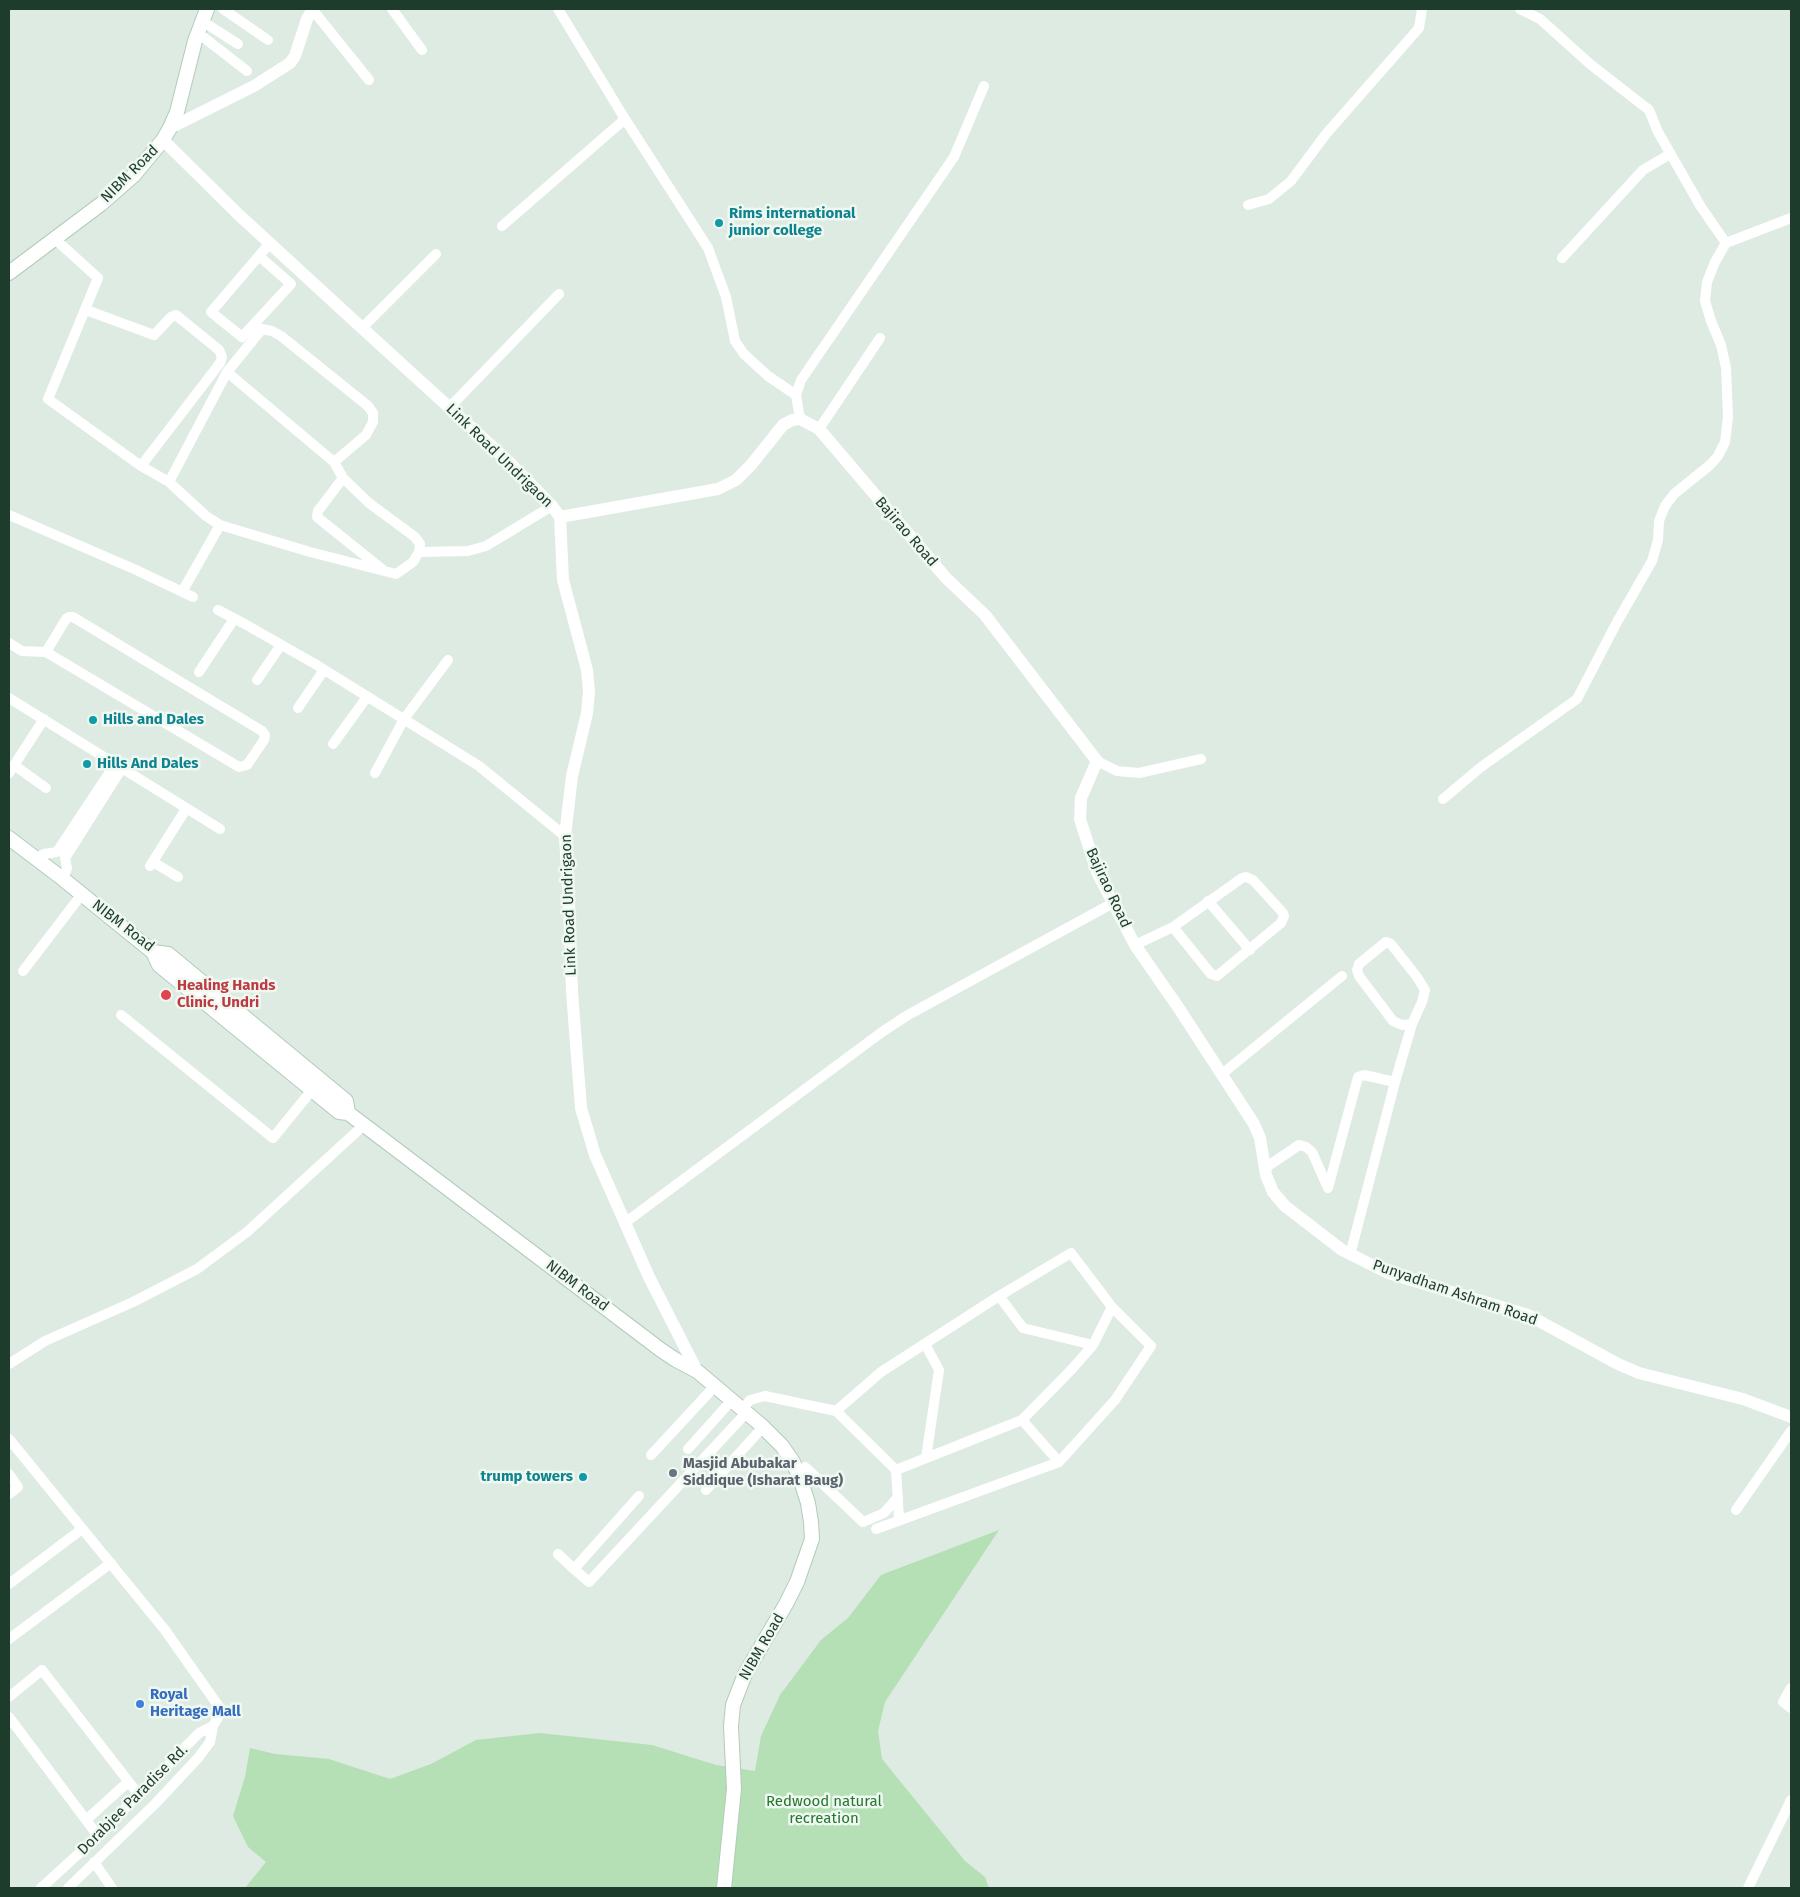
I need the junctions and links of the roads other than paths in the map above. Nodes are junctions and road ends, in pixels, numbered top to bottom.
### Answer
1 (223, 9) edge
2 (312, 9) edge
3 (392, 9) edge
4 (558, 9) edge
5 (1422, 9) edge
6 (1520, 9) edge
7 (204, 16) edge
8 (268, 40) dead end
9 (238, 44) dead end
10 (422, 50) dead end
11 (246, 72) dead end
12 (369, 80) dead end
13 (984, 86) dead end
14 (625, 119) junction
15 (170, 128) junction
16 (162, 140) junction
17 (1670, 154) junction
18 (1248, 205) dead end
19 (1791, 218) edge
20 (502, 226) dead end
21 (55, 239) junction
22 (270, 243) junction
23 (1726, 243) junction
24 (436, 254) dead end
25 (259, 256) junction
26 (1562, 258) dead end
27 (9, 273) edge
28 (559, 294) dead end
29 (86, 310) junction
30 (362, 328) junction
31 (880, 338) dead end
32 (228, 372) junction
33 (796, 395) junction
34 (449, 408) junction
35 (800, 419) junction
36 (819, 429) junction
37 (334, 462) junction
38 (141, 466) junction
39 (343, 478) junction
40 (170, 482) junction
41 (552, 506) junction
42 (9, 515) edge
43 (560, 517) junction
44 (220, 525) junction
45 (419, 552) junction
46 (385, 572) junction
47 (182, 592) junction
48 (193, 597) dead end
49 (218, 610) dead end
50 (234, 619) junction
51 (9, 644) edge
52 (281, 645) junction
53 (46, 652) junction
54 (448, 660) dead end
55 (324, 670) junction
56 (199, 672) dead end
57 (257, 680) dead end
58 (367, 697) junction
59 (9, 698) edge
60 (298, 708) dead end
61 (44, 719) junction
62 (404, 719) junction
63 (333, 744) dead end
64 (1202, 759) dead end
65 (1097, 761) junction
66 (118, 766) junction
67 (11, 769) edge
68 (375, 772) dead end
69 (46, 788) dead end
70 (1443, 799) dead end
71 (186, 809) junction
72 (87, 814) junction
73 (220, 829) dead end
74 (565, 836) junction
75 (9, 838) edge
76 (36, 858) junction
77 (178, 877) dead end
78 (63, 879) junction
79 (82, 894) junction
80 (1208, 901) junction
81 (1113, 903) junction
82 (1173, 928) junction
83 (1135, 944) junction
84 (1250, 950) junction
85 (153, 952) junction
86 (23, 971) dead end
87 (1342, 976) dead end
88 (121, 1015) dead end
89 (1412, 1024) junction
90 (1222, 1074) junction
91 (1395, 1082) junction
92 (312, 1090) junction
93 (348, 1113) junction
94 (364, 1125) junction
95 (1265, 1168) junction
96 (626, 1222) junction
97 (1318, 1233) joint
98 (1350, 1255) junction
99 (1000, 1296) junction
100 (1112, 1307) junction
101 (925, 1344) junction
102 (1093, 1345) junction
103 (9, 1364) edge
104 (697, 1370) junction
105 (715, 1386) junction
106 (732, 1400) junction
107 (745, 1410) junction
108 (836, 1411) junction
109 (1791, 1417) edge
110 (1022, 1420) junction
111 (763, 1427) junction
112 (1791, 1432) edge
113 (9, 1439) edge
114 (688, 1449) dead end
115 (651, 1455) dead end
116 (926, 1458) junction
117 (1059, 1462) junction
118 (805, 1467) dead end
119 (896, 1470) junction
120 (9, 1474) edge
121 (706, 1490) dead end
122 (9, 1494) edge
123 (639, 1496) dead end
124 (898, 1497) junction
125 (1736, 1510) dead end
126 (899, 1519) junction
127 (82, 1529) junction
128 (876, 1529) dead end
129 (558, 1554) dead end
130 (111, 1563) junction
131 (574, 1569) junction
132 (9, 1584) edge
133 (9, 1639) edge
134 (1791, 1688) edge
135 (9, 1696) edge
136 (1791, 1708) edge
137 (9, 1717) edge
138 (213, 1726) junction
139 (128, 1782) junction
140 (139, 1795) junction
141 (1791, 1800) edge
142 (86, 1820) junction
143 (98, 1836) junction
144 (94, 1862) junction
145 (41, 1888) edge
146 (68, 1888) edge
147 (112, 1888) edge
148 (724, 1888) edge
149 (1748, 1888) edge

1 - 8 street
2 - 12 street
2 - 15 street
3 - 10 street
4 - 14 street
5 - 18 street
6 - 17 street
7 - 9 street
7 - 11 street
7 - 15 main road, NIBM Road
13 - 33 street
14 - 20 street
14 - 33 street
15 - 16 main road, NIBM Road
16 - 21 main road, NIBM Road
16 - 22 street, Link Road Undrigaon
17 - 23 street
17 - 26 street
19 - 23 street
21 - 27 main road, NIBM Road
21 - 29 street
22 - 25 street
22 - 30 street, Link Road Undrigaon
23 - 70 street
24 - 30 street
25 - 25 street
28 - 34 street
29 - 38 street
29 - 38 street
30 - 34 street, Link Road Undrigaon
31 - 36 street
32 - 37 street
32 - 37 street
32 - 40 street
33 - 35 street
34 - 41 street, Link Road Undrigaon
35 - 36 street, Bajirao Road
35 - 43 street
36 - 65 street, Bajirao Road
37 - 39 street
38 - 40 street
39 - 45 street
39 - 46 street
40 - 44 street
41 - 43 street, Link Road Undrigaon
41 - 45 street
42 - 47 street
43 - 74 street, Link Road Undrigaon
44 - 46 street
44 - 47 street
45 - 46 street
47 - 48 street
49 - 50 street
50 - 52 street
50 - 56 street
51 - 53 street
52 - 55 street
52 - 57 street
53 - 53 street
54 - 62 street
55 - 58 street
55 - 60 street
58 - 62 street
58 - 63 street
59 - 61 street
61 - 66 street
61 - 67 street
62 - 68 street
62 - 74 street
64 - 65 street
65 - 81 street, Bajirao Road
66 - 71 street
66 - 72 street
67 - 69 street
71 - 73 street
71 - 77 street
72 - 76 street
72 - 78 street
74 - 96 street, Link Road Undrigaon
75 - 76 main road, NIBM Road
76 - 78 main road, NIBM Road
78 - 79 main road, NIBM Road
79 - 85 main road, NIBM Road
79 - 86 street
80 - 82 street
80 - 84 street
80 - 84 street
81 - 83 street, Bajirao Road
81 - 96 street
82 - 83 street
82 - 84 street
83 - 90 street, Bajirao Road
85 - 92 main road
85 - 93 main road, NIBM Road
87 - 90 street
88 - 92 street
89 - 89 street
89 - 91 street
90 - 95 street, Bajirao Road
91 - 95 street
91 - 98 street
92 - 93 main road
93 - 94 main road, NIBM Road
94 - 103 street
94 - 104 main road, NIBM Road
95 - 97 street, Bajirao Road
96 - 104 street, Link Road Undrigaon
97 - 98 street, Punyadham Ashram Road
98 - 109 street, Punyadham Ashram Road
99 - 100 street
99 - 101 street
99 - 102 street
100 - 102 street
100 - 117 street
101 - 108 street
101 - 116 street
102 - 110 street
104 - 105 main road, NIBM Road
105 - 106 main road, NIBM Road
105 - 115 street
106 - 107 main road, NIBM Road
106 - 114 street
107 - 108 street
107 - 111 main road, NIBM Road
107 - 131 street
108 - 119 street
110 - 116 street
110 - 117 street
111 - 121 street
111 - 148 main road, NIBM Road
112 - 125 street
113 - 127 street
116 - 119 street
117 - 126 street
118 - 124 street
119 - 124 street
120 - 122 street
123 - 131 street
124 - 126 street
126 - 128 street
127 - 130 street
127 - 132 street
129 - 131 street
130 - 133 street
130 - 138 street, Dorabjee Paradise Rd.
134 - 136 street
135 - 139 street
137 - 142 street
138 - 140 street, Dorabjee Paradise Rd.
138 - 144 street
139 - 140 street
139 - 142 street
140 - 143 street, Dorabjee Paradise Rd.
141 - 149 street
142 - 143 street
143 - 145 street, Dorabjee Paradise Rd.
144 - 146 street
144 - 147 street

